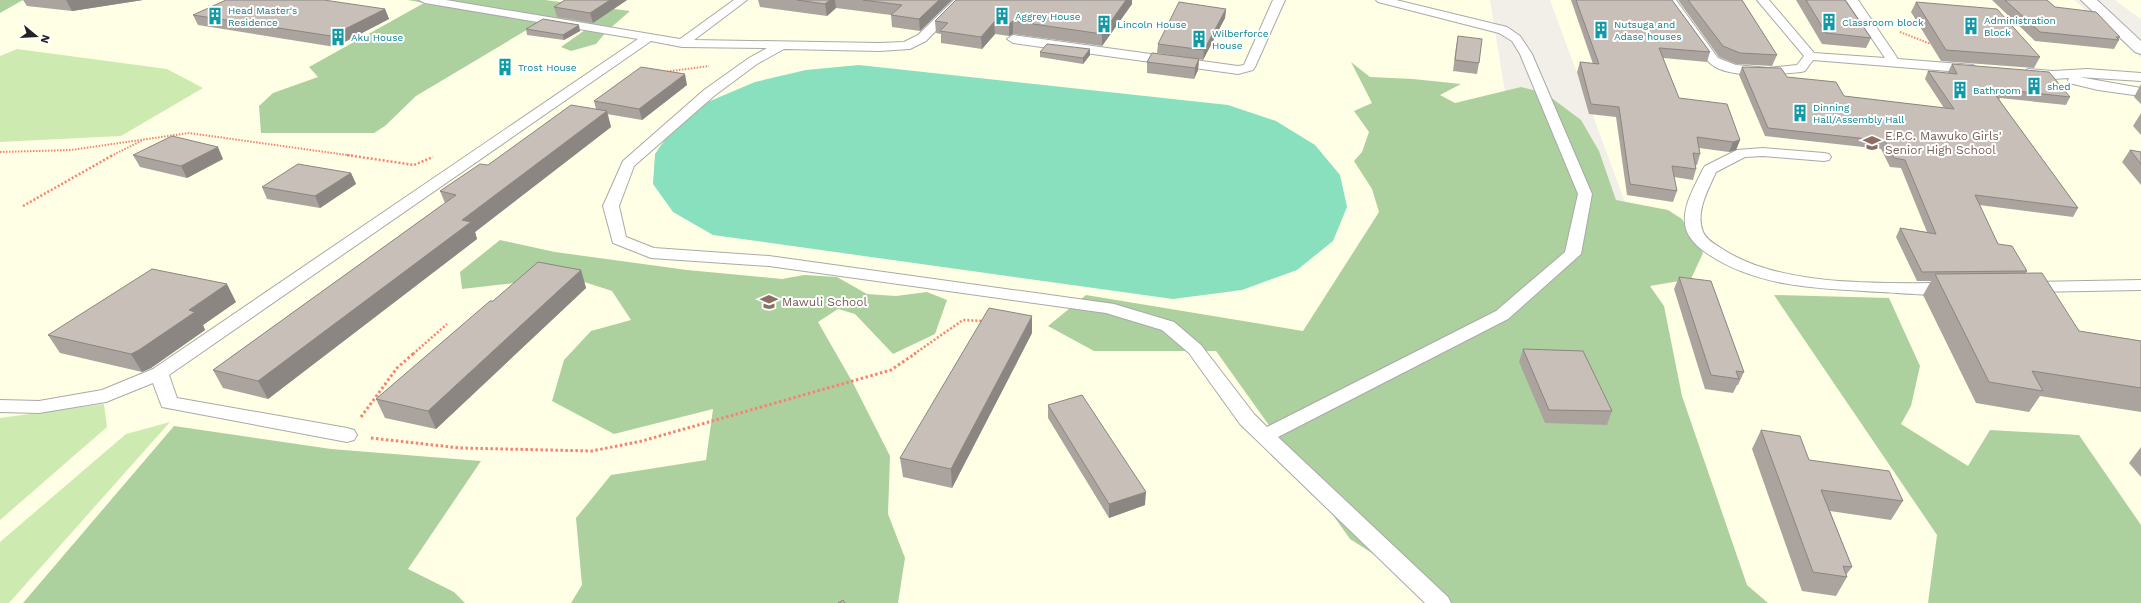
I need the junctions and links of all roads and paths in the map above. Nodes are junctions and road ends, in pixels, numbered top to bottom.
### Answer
1 (425, 0) edge
2 (741, 0) edge
3 (960, 0) edge
4 (1279, 0) edge
5 (1382, 0) edge
6 (1670, 0) edge
7 (1763, 0) edge
8 (1852, 0) edge
9 (2088, 0) edge
10 (1864, 18) junction
11 (649, 37) junction
12 (1013, 39) edge
13 (682, 43) junction
14 (1933, 44) edge
15 (780, 46) junction
16 (2141, 49) edge
17 (1810, 56) junction
18 (753, 61) junction
19 (1894, 62) junction
20 (1989, 70) edge
21 (2013, 72) edge
22 (659, 73) edge
23 (2053, 75) junction
24 (2141, 77) edge
25 (2141, 92) edge
26 (149, 137) junction
27 (0, 152) edge
28 (435, 156) dead end
29 (1824, 157) dead end
30 (23, 206) dead end
31 (2141, 285) edge
32 (2016, 287) edge
33 (1969, 288) edge
34 (985, 321) edge
35 (447, 324) dead end
36 (159, 373) junction
37 (0, 406) edge
38 (347, 435) junction
39 (1265, 436) junction
40 (1440, 603) edge

1 - 11 lane
2 - 13 lane
3 - 15 lane
4 - 12 lane
5 - 39 lane
6 - 17 lane
7 - 17 lane
8 - 10 lane
9 - 16 street
10 - 14 path
10 - 19 lane
11 - 13 lane
11 - 36 lane
13 - 15 lane
15 - 18 lane
17 - 19 lane
18 - 22 path
18 - 39 lane
19 - 20 lane
21 - 23 lane
23 - 24 lane
23 - 25 lane
26 - 27 path
26 - 28 path
26 - 30 path
29 - 33 lane
31 - 32 lane
34 - 38 path
35 - 38 path
36 - 37 lane
36 - 38 lane
39 - 40 lane

